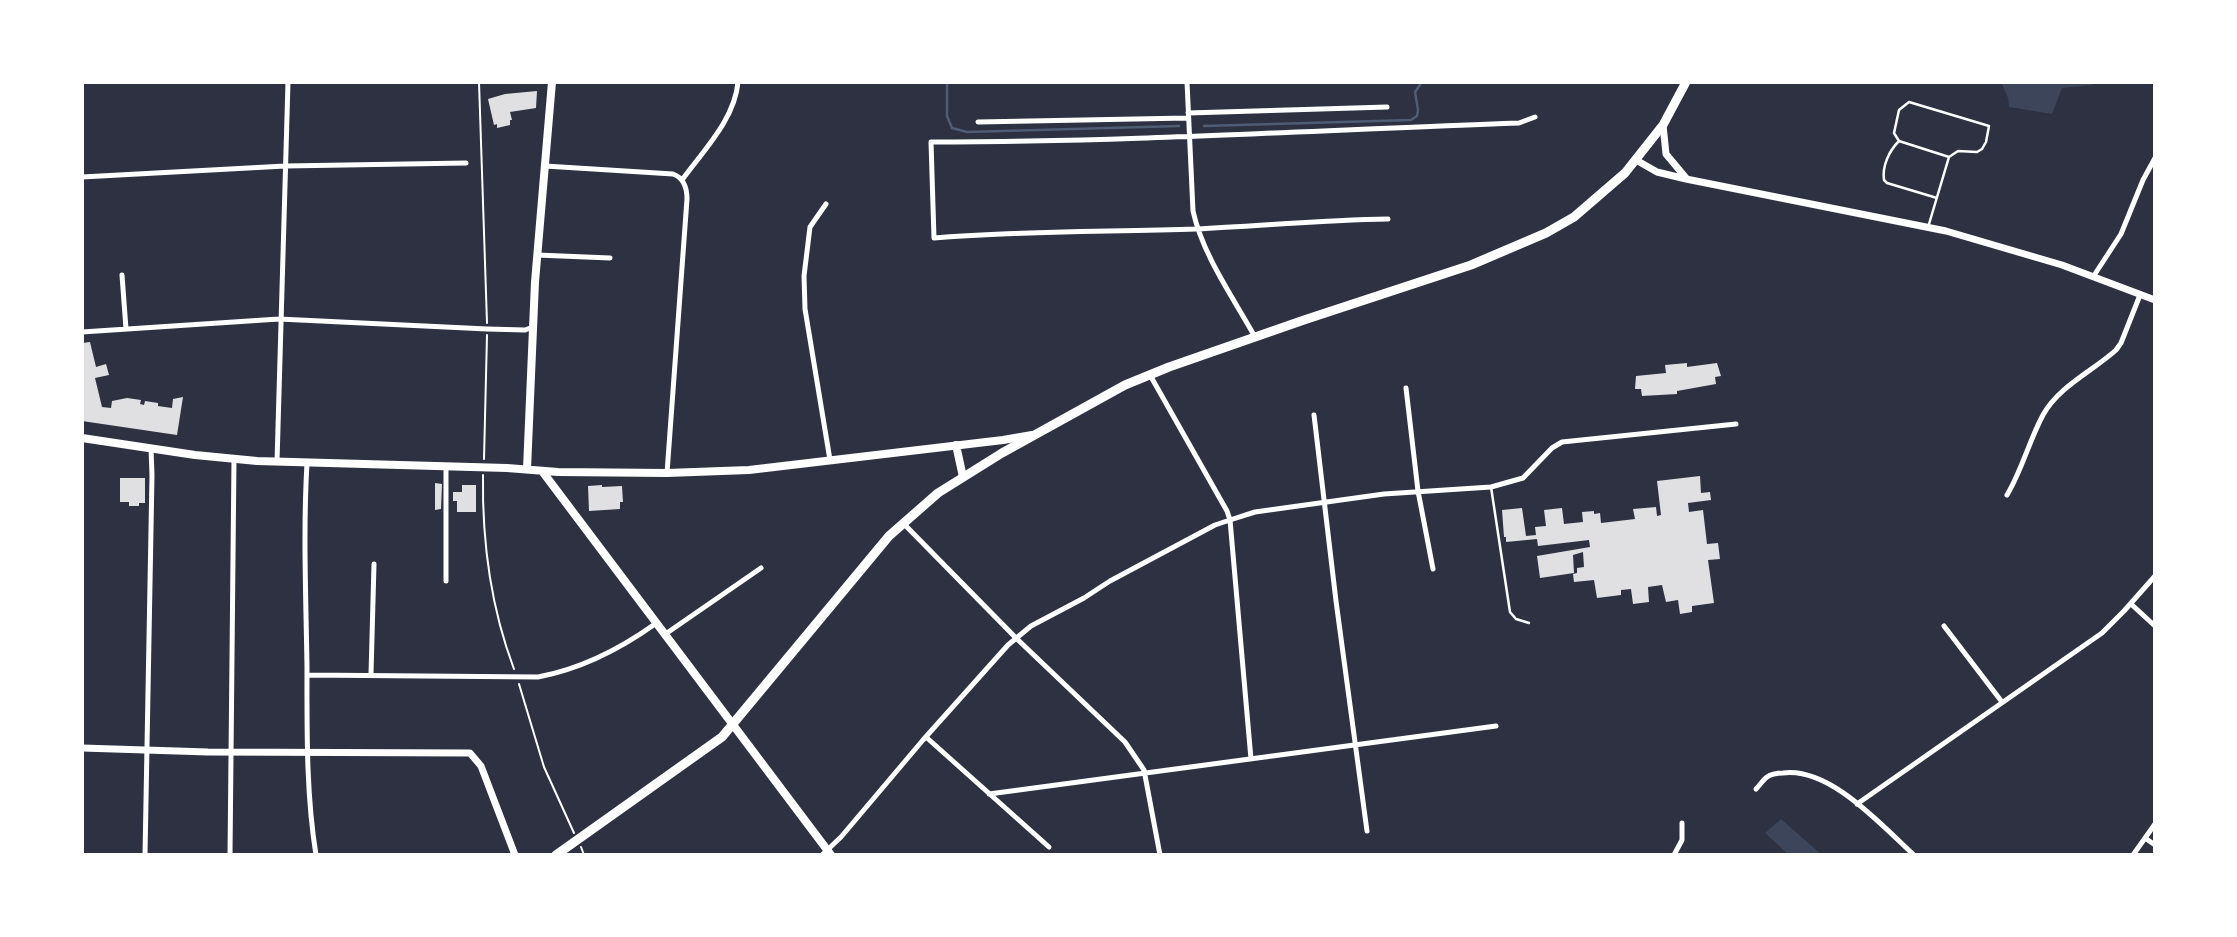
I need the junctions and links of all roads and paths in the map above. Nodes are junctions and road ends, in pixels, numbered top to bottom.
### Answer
1 (288, 82) edge
2 (479, 82) edge
3 (552, 82) edge
4 (738, 82) edge
5 (1187, 82) edge
6 (1686, 82) edge
7 (1387, 107) dead end
8 (1187, 116) junction
9 (1535, 117) dead end
10 (978, 122) dead end
11 (1663, 125) junction
12 (1188, 136) junction
13 (1899, 141) junction
14 (1949, 157) junction
15 (2155, 158) edge
16 (1636, 160) junction
17 (466, 163) dead end
18 (285, 166) junction
19 (545, 166) junction
20 (82, 177) edge
21 (1686, 179) junction
22 (682, 180) junction
23 (1937, 198) junction
24 (826, 204) dead end
25 (1388, 219) dead end
26 (1928, 228) junction
27 (1197, 229) junction
28 (537, 255) junction
29 (610, 258) dead end
30 (122, 275) dead end
31 (2094, 277) junction
32 (2140, 295) junction
33 (2155, 300) edge
34 (279, 319) junction
35 (533, 327) junction
36 (126, 329) junction
37 (487, 329) junction
38 (82, 332) edge
39 (1255, 337) junction
40 (1150, 374) junction
41 (1406, 388) dead end
42 (1314, 415) dead end
43 (1736, 424) dead end
44 (1035, 435) junction
45 (82, 438) edge
46 (956, 445) junction
47 (151, 449) junction
48 (484, 458) dead end
49 (234, 460) junction
50 (830, 460) junction
51 (277, 462) junction
52 (307, 463) junction
53 (446, 466) junction
54 (527, 469) junction
55 (542, 471) junction
56 (667, 473) junction
57 (483, 477) dead end
58 (963, 477) junction
59 (1491, 487) junction
60 (1418, 491) junction
61 (2007, 495) dead end
62 (1325, 502) junction
63 (1230, 520) junction
64 (903, 523) junction
65 (374, 564) dead end
66 (761, 568) dead end
67 (1433, 569) dead end
68 (2155, 576) edge
69 (446, 581) dead end
70 (2131, 604) junction
71 (1529, 623) dead end
72 (655, 624) junction
73 (1944, 626) dead end
74 (2155, 626) edge
75 (664, 635) junction
76 (1016, 638) junction
77 (371, 674) junction
78 (307, 675) junction
79 (517, 677) junction
80 (2002, 702) junction
81 (733, 725) junction
82 (1496, 726) dead end
83 (926, 737) junction
84 (1356, 744) junction
85 (82, 748) edge
86 (147, 750) junction
87 (232, 752) junction
88 (309, 753) junction
89 (1251, 759) junction
90 (1145, 773) junction
91 (1756, 789) dead end
92 (989, 794) junction
93 (1857, 804) junction
94 (1682, 823) dead end
95 (2155, 824) edge
96 (1367, 831) dead end
97 (2145, 838) junction
98 (578, 839) junction
99 (2155, 845) edge
100 (1049, 847) dead end
101 (827, 853) edge
102 (145, 855) edge
103 (230, 855) edge
104 (316, 855) edge
105 (514, 855) edge
106 (556, 855) edge
107 (584, 855) edge
108 (1160, 855) edge
109 (1674, 855) edge
110 (1914, 855) edge
111 (2133, 855) edge

1 - 18 street
2 - 37 path
3 - 19 main road
4 - 22 street
5 - 8 street
6 - 11 main road
7 - 8 street
8 - 10 street
8 - 12 street
9 - 12 street
11 - 16 main road
11 - 21 street
12 - 27 street
12 - 27 street
13 - 14 lane
13 - 14 lane
13 - 23 lane
14 - 23 lane
15 - 31 street
16 - 21 street
16 - 39 main road
17 - 18 street
18 - 20 street
18 - 34 street
19 - 22 street
19 - 28 main road
21 - 26 street
22 - 56 street
23 - 26 lane
24 - 50 street
25 - 27 street
26 - 31 street
27 - 39 street
28 - 29 street
28 - 35 main road
30 - 36 street
31 - 32 street
32 - 33 street
32 - 61 street
34 - 36 street
34 - 37 street
34 - 51 street
35 - 37 street
35 - 54 main road
36 - 38 street
37 - 48 path
39 - 40 main road
40 - 44 main road
40 - 63 street
41 - 60 street
42 - 62 street
43 - 59 street
44 - 46 main road
44 - 58 main road
45 - 47 main road
46 - 50 main road
46 - 58 main road
47 - 49 main road
47 - 86 street
49 - 51 main road
49 - 87 street
50 - 56 main road
51 - 52 main road
52 - 53 main road
52 - 78 street
53 - 54 main road
53 - 69 street
54 - 55 main road
55 - 56 main road
55 - 72 main road
57 - 79 path
58 - 64 main road
59 - 60 street
59 - 71 lane
60 - 62 street
60 - 67 street
62 - 63 street
62 - 84 street
63 - 76 street
63 - 89 street
64 - 76 street
64 - 81 main road
65 - 77 street
66 - 75 street
68 - 70 street
70 - 74 street
70 - 80 street
72 - 75 main road
72 - 79 street
73 - 80 street
75 - 81 main road
76 - 83 street
76 - 90 street
77 - 78 street
77 - 79 street
78 - 88 street
79 - 98 path
80 - 93 street
81 - 98 main road
81 - 101 main road
82 - 84 street
83 - 92 street
83 - 101 street
84 - 89 street
84 - 96 street
85 - 86 street
86 - 87 street
86 - 102 street
87 - 88 street
87 - 103 street
88 - 104 street
88 - 105 street
89 - 90 street
90 - 92 street
90 - 108 street
91 - 93 street
92 - 100 street
93 - 110 street
94 - 109 street
95 - 97 street
97 - 99 street
97 - 111 street
98 - 106 main road
98 - 107 path

